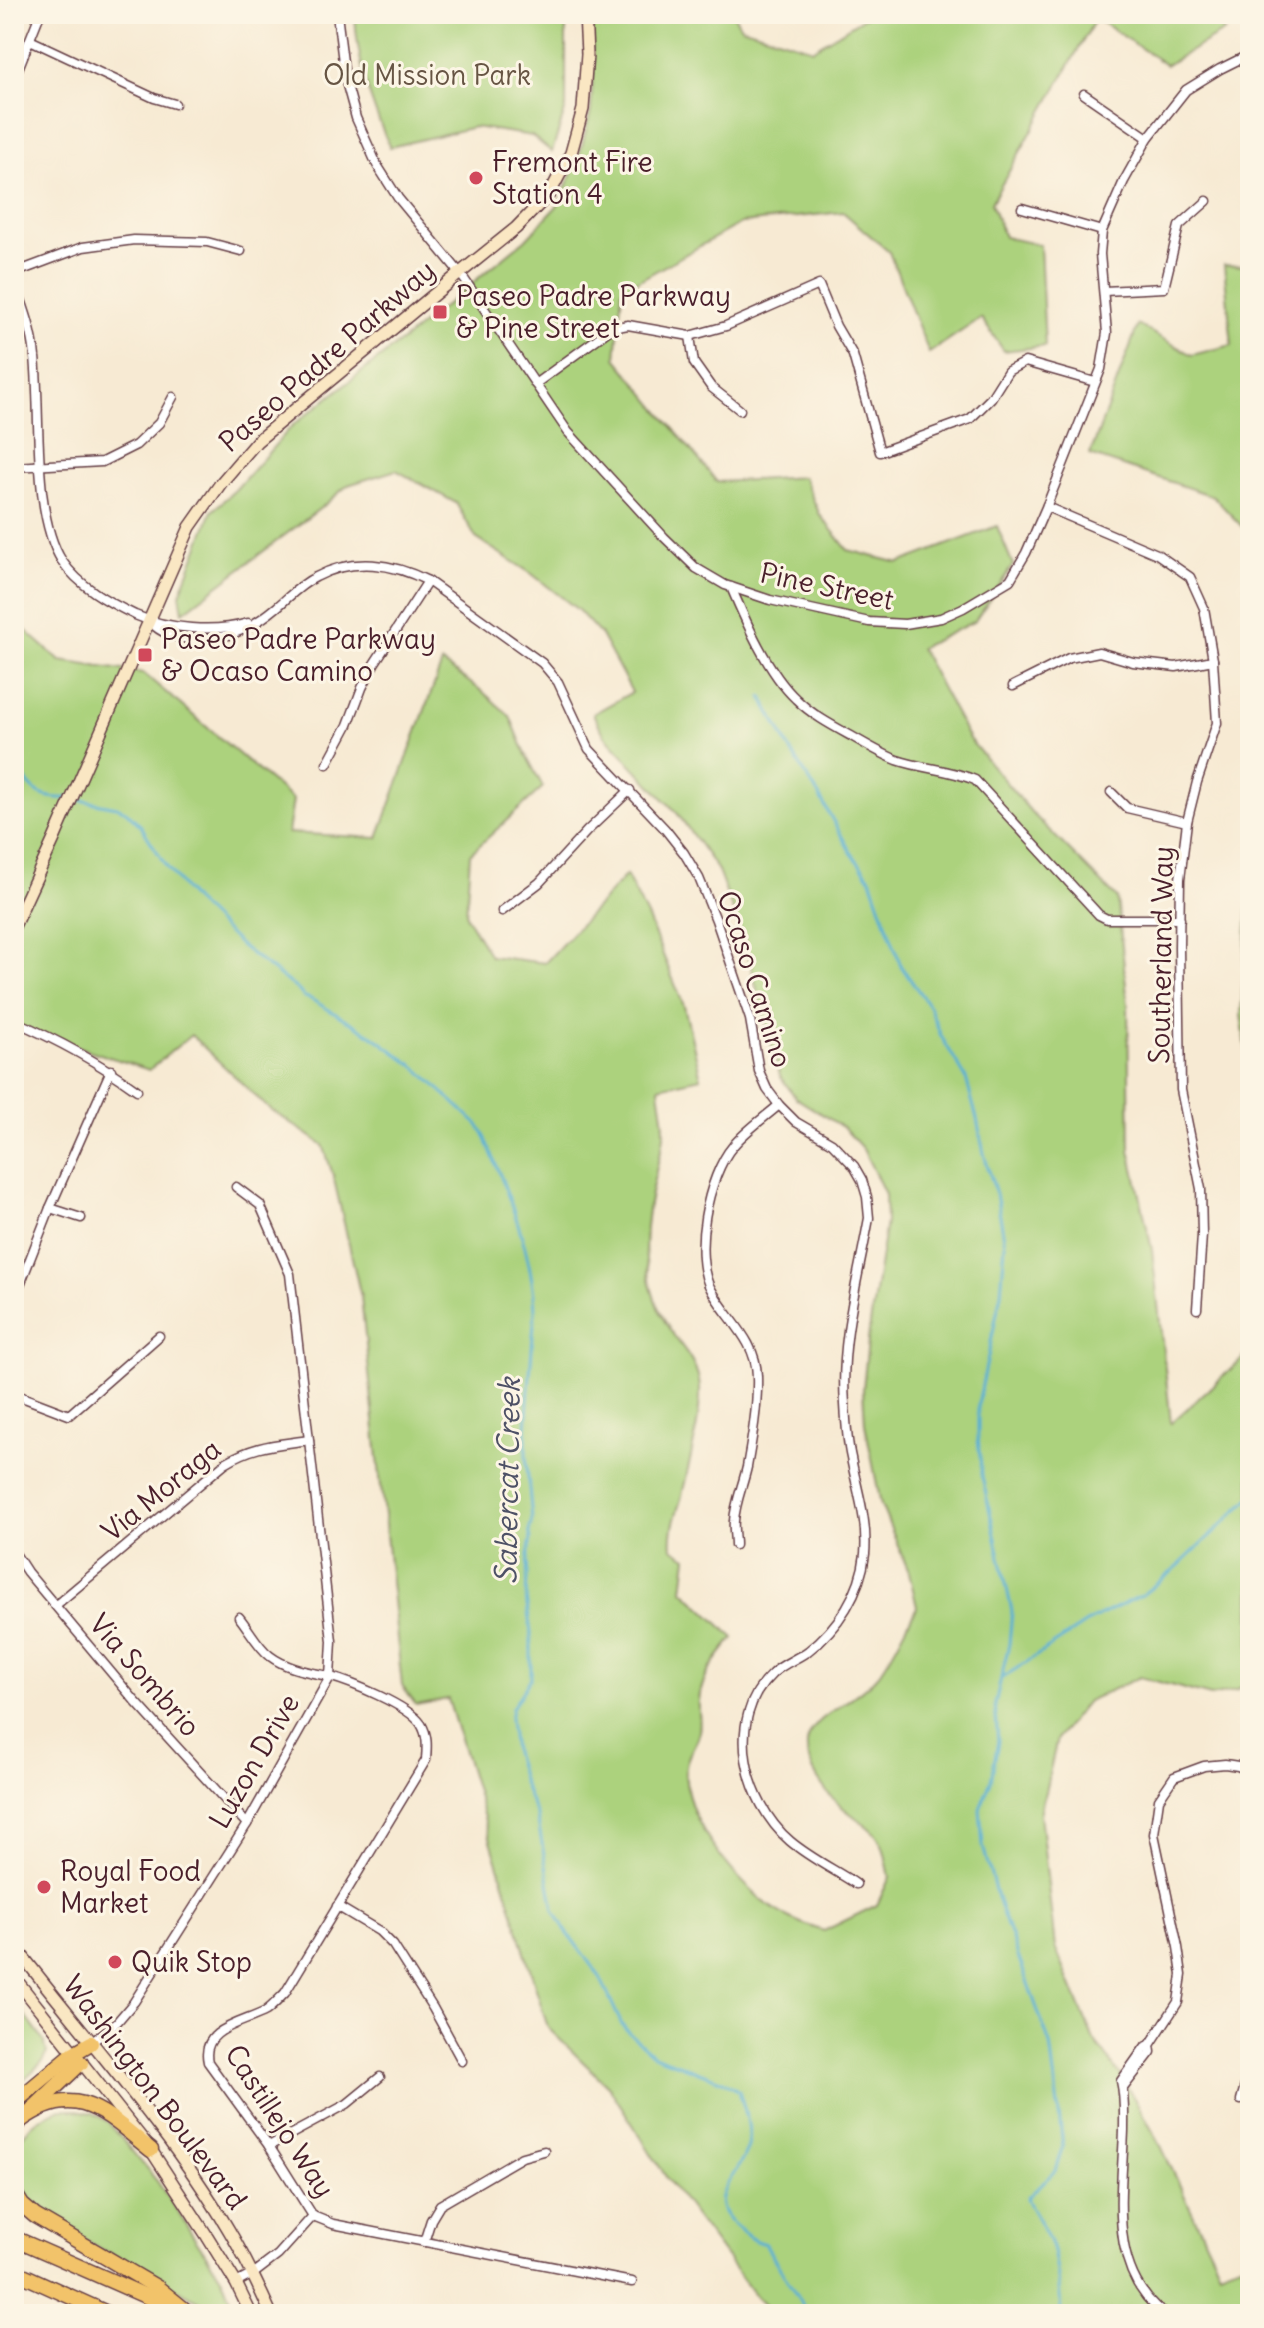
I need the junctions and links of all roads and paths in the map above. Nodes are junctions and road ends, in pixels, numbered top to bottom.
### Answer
1 (40, 14) edge
2 (337, 14) edge
3 (585, 14) edge
4 (1247, 14) edge
5 (1250, 27) edge
6 (30, 40) junction
7 (1250, 54) edge
8 (14, 79) edge
9 (1084, 94) dead end
10 (175, 104) dead end
11 (1148, 138) junction
12 (1207, 201) dead end
13 (1022, 208) dead end
14 (1102, 231) junction
15 (241, 251) dead end
16 (14, 273) edge
17 (460, 273) junction
18 (14, 280) edge
19 (1104, 291) junction
20 (690, 336) junction
21 (1095, 382) junction
22 (535, 384) junction
23 (173, 397) dead end
24 (740, 410) dead end
25 (41, 465) junction
26 (14, 467) edge
27 (1047, 505) junction
28 (428, 581) junction
29 (731, 587) junction
30 (149, 621) junction
31 (1213, 660) junction
32 (1013, 686) dead end
33 (327, 764) dead end
34 (630, 790) junction
35 (1111, 792) dead end
36 (1187, 822) junction
37 (502, 911) dead end
38 (1180, 919) junction
39 (14, 926) edge
40 (14, 1021) edge
41 (111, 1070) junction
42 (137, 1090) dead end
43 (779, 1105) junction
44 (236, 1187) dead end
45 (50, 1208) junction
46 (81, 1218) dead end
47 (14, 1300) edge
48 (1197, 1309) dead end
49 (159, 1336) dead end
50 (14, 1394) edge
51 (309, 1440) junction
52 (735, 1545) dead end
53 (14, 1552) edge
54 (56, 1605) junction
55 (239, 1617) dead end
56 (330, 1677) junction
57 (1250, 1772) edge
58 (247, 1824) junction
59 (856, 1884) dead end
60 (337, 1906) junction
61 (14, 1945) edge
62 (16, 1984) edge
63 (91, 2043) junction
64 (78, 2058) junction
65 (462, 2061) dead end
66 (1250, 2068) edge
67 (380, 2077) dead end
68 (1241, 2100) dead end
69 (14, 2103) edge
70 (17, 2126) edge
71 (269, 2146) junction
72 (151, 2150) junction
73 (544, 2151) dead end
74 (14, 2192) edge
75 (313, 2216) junction
76 (14, 2238) edge
77 (424, 2242) junction
78 (14, 2271) edge
79 (253, 2274) junction
80 (632, 2282) dead end
81 (236, 2283) junction
82 (14, 2306) edge
83 (27, 2314) edge
84 (109, 2314) edge
85 (188, 2314) edge
86 (251, 2314) edge
87 (271, 2314) edge
88 (1164, 2314) edge

1 - 6 street
2 - 17 street, Pine Street
3 - 17 main road, Paseo Padre Parkway
4 - 5 street
6 - 8 street
6 - 10 street
7 - 11 street, Pine Street
9 - 11 street
11 - 14 street, Pine Street
12 - 19 street
13 - 14 street
14 - 19 street, Pine Street
15 - 16 street
17 - 22 street, Pine Street
17 - 30 main road, Paseo Padre Parkway
18 - 25 street, Ocaso Camino
19 - 21 street, Pine Street
20 - 21 street
20 - 22 street
20 - 24 street
21 - 27 street, Pine Street
22 - 29 street, Pine Street
23 - 25 street
25 - 26 street
25 - 30 street, Ocaso Camino
27 - 29 street, Pine Street
27 - 31 street, Southerland Way
28 - 30 street, Ocaso Camino
28 - 33 street
28 - 34 street, Ocaso Camino
29 - 38 street
30 - 39 main road, Paseo Padre Parkway
31 - 32 street
31 - 36 street, Southerland Way
34 - 37 street
34 - 43 street, Ocaso Camino
35 - 36 street
36 - 38 street, Southerland Way
38 - 48 street, Southerland Way
40 - 41 street
41 - 42 street
41 - 45 street
43 - 52 street
43 - 59 street, Ocaso Camino
44 - 51 street, Luzon Drive
45 - 46 street
45 - 47 street
49 - 50 street
51 - 54 street, Via Moraga
51 - 56 street, Luzon Drive
53 - 54 street, Via Sombrio
54 - 58 street, Via Sombrio
55 - 56 street
56 - 58 street, Luzon Drive
56 - 60 street, Castillejo Way
57 - 88 street
58 - 63 street, Luzon Drive
60 - 65 street
60 - 71 street, Castillejo Way
61 - 63 main road, Washington Boulevard
62 - 64 main road, Washington Boulevard
63 - 64 highway
63 - 79 main road, Washington Boulevard
64 - 69 highway
64 - 70 highway
64 - 72 main road, Washington Boulevard
66 - 68 street
67 - 71 street
70 - 72 highway
71 - 75 street, Castillejo Way
72 - 81 main road, Washington Boulevard
73 - 77 street
74 - 85 highway
75 - 77 street, Castillejo Way
75 - 79 street
76 - 85 highway
77 - 80 street, Castillejo Way
78 - 84 highway
79 - 81 street
79 - 87 main road, Washington Boulevard
81 - 86 main road, Washington Boulevard
82 - 83 highway

